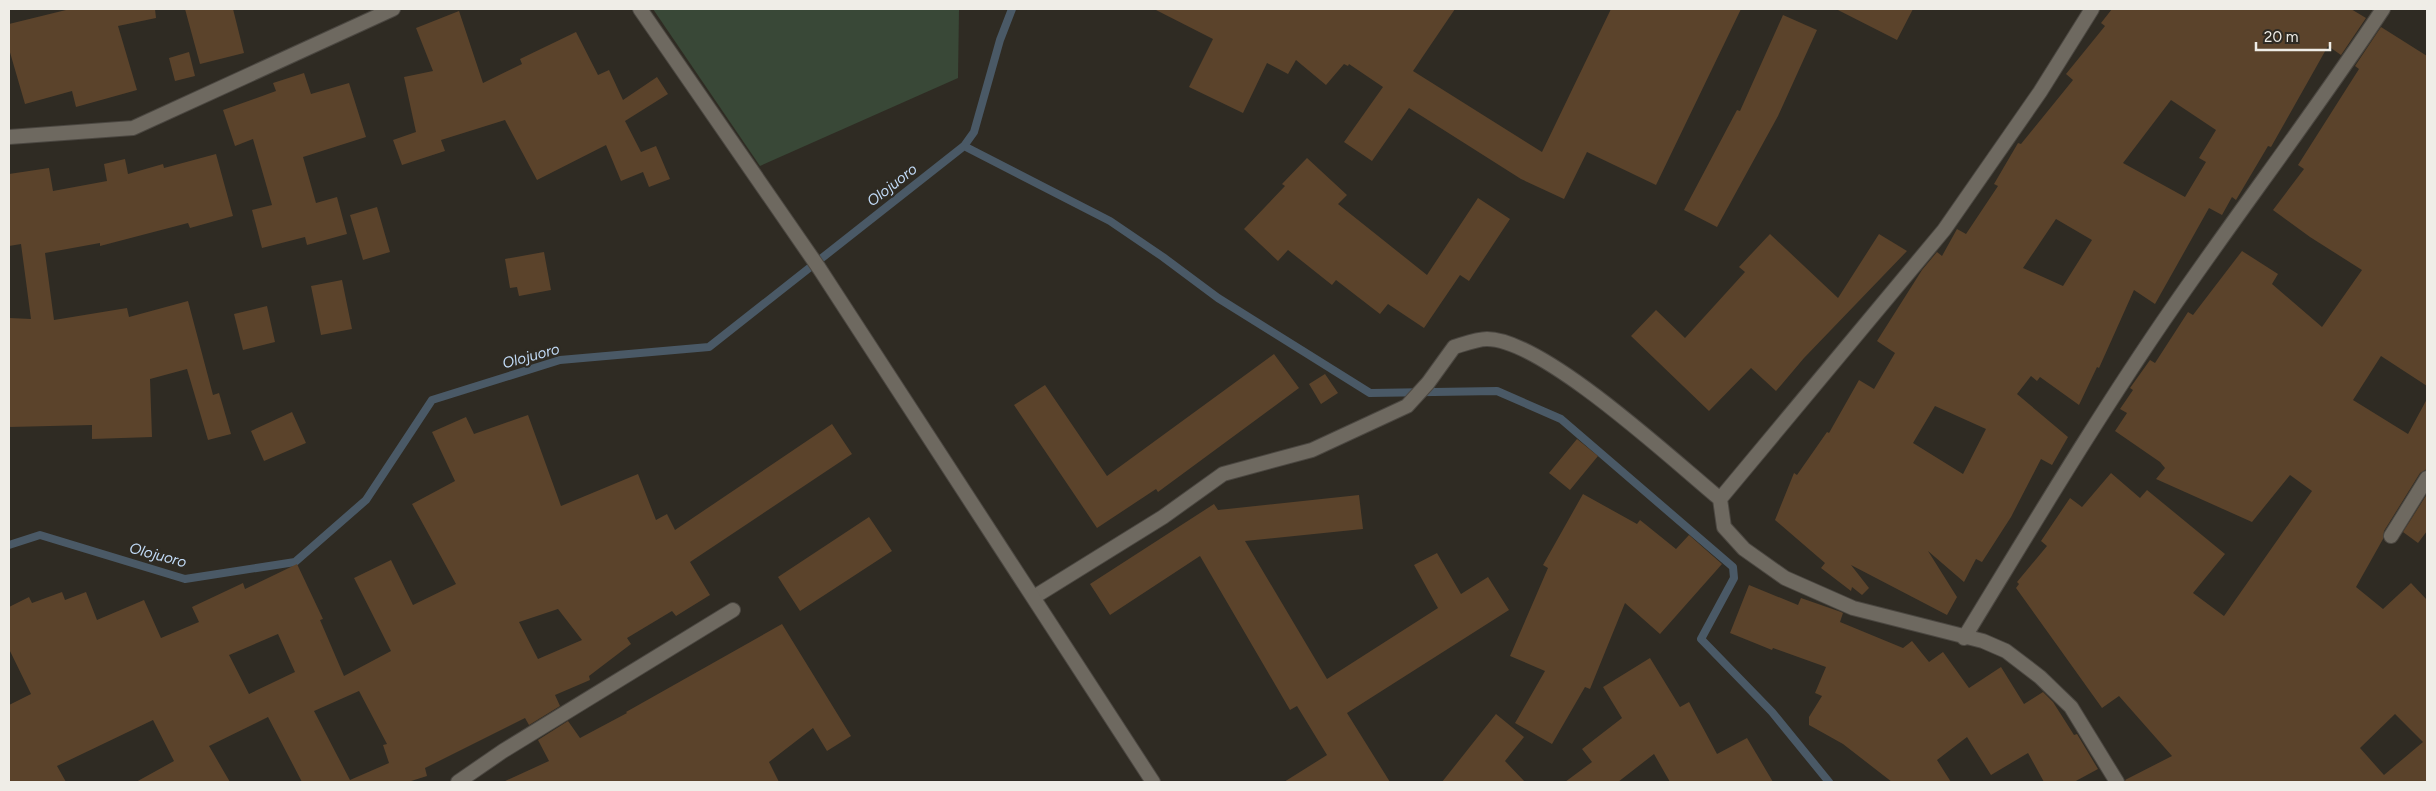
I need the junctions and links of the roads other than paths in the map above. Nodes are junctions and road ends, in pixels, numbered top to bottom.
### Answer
1 (393, 9) edge
2 (640, 9) edge
3 (2092, 9) edge
4 (2383, 9) edge
5 (9, 137) edge
6 (2427, 478) edge
7 (1720, 499) junction
8 (2391, 536) dead end
9 (1034, 596) junction
10 (733, 610) dead end
11 (1964, 638) junction
12 (458, 782) edge
13 (1153, 782) edge
14 (2117, 782) edge

1 - 5 street
2 - 9 street
3 - 7 street
4 - 11 street
6 - 8 street
7 - 9 street
7 - 11 street
9 - 13 street
10 - 12 street
11 - 14 street

